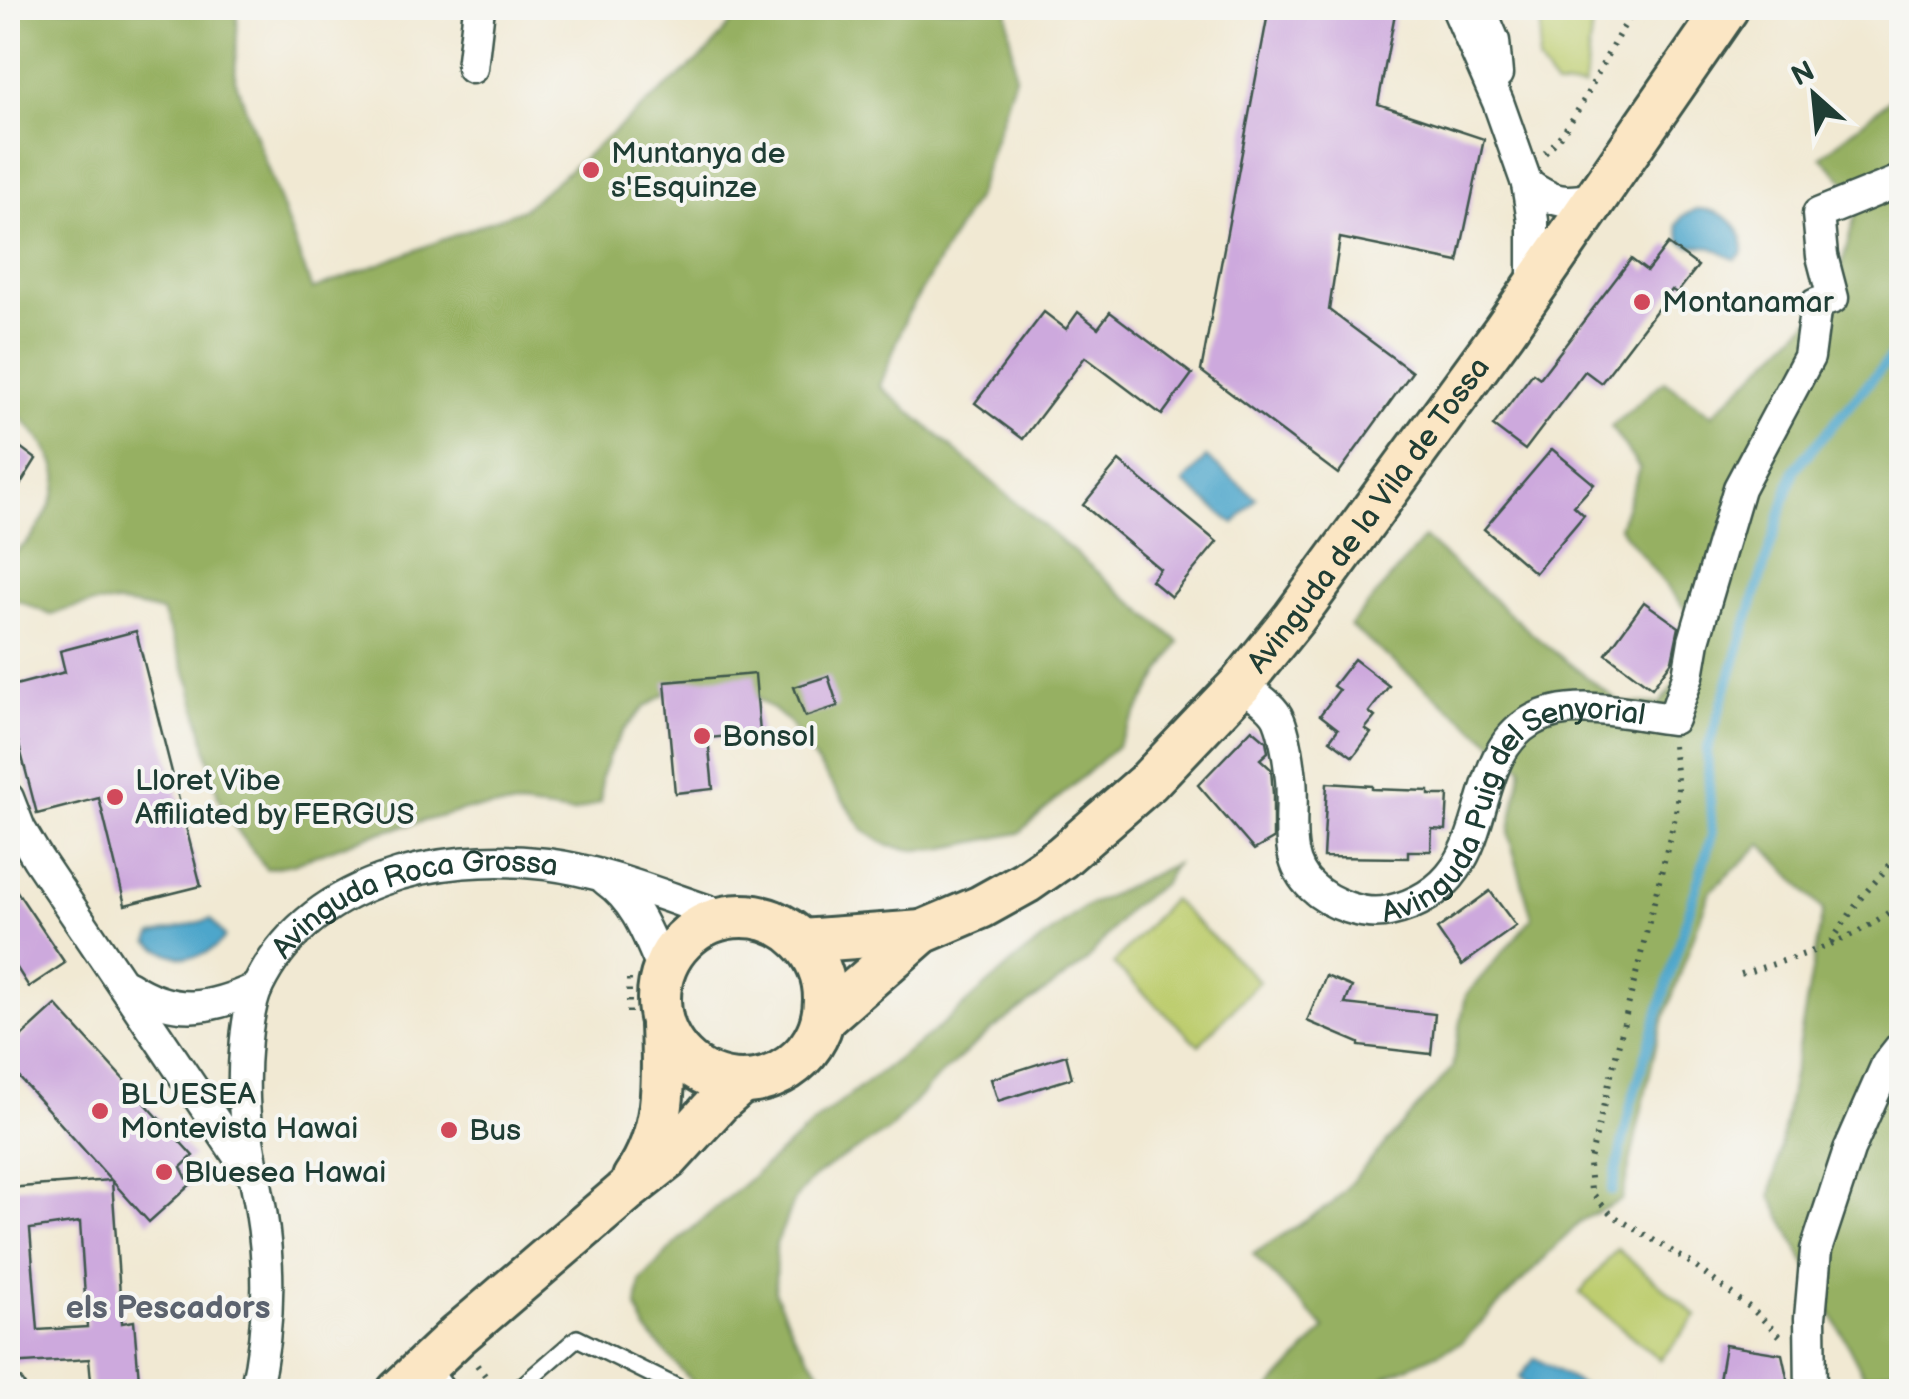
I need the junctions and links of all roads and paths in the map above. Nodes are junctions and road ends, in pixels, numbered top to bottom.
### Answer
1 (478, 8) edge
2 (1457, 8) edge
3 (1480, 8) edge
4 (1637, 8) edge
5 (1723, 11) edge
6 (472, 68) dead end
7 (1498, 102) junction
8 (1530, 174) junction
9 (1902, 180) edge
10 (1597, 198) junction
11 (1533, 289) junction
12 (1241, 684) junction
13 (1673, 719) junction
14 (8, 798) edge
15 (1902, 851) edge
16 (599, 876) junction
17 (1902, 902) edge
18 (727, 917) junction
19 (922, 932) junction
20 (802, 941) junction
21 (1830, 943) junction
22 (647, 966) junction
23 (1741, 974) dead end
24 (124, 983) junction
25 (254, 1001) junction
26 (823, 1019) junction
27 (647, 1026) junction
28 (1902, 1046) edge
29 (742, 1082) junction
30 (256, 1184) junction
31 (624, 1192) junction
32 (1788, 1343) dead end
33 (480, 1369) dead end
34 (425, 1382) edge
35 (498, 1391) edge
36 (255, 1392) edge
37 (516, 1392) edge
38 (687, 1392) edge
39 (1811, 1392) edge

1 - 6 street
2 - 7 street
3 - 7 street
4 - 8 path
5 - 10 main road, Avinguda de la Vila de Tossa
7 - 8 street
8 - 10 street
8 - 11 street
9 - 13 street, Avinguda Puig del Senyorial
10 - 11 main road, Avinguda de la Vila de Tossa
11 - 12 main road, Avinguda de la Vila de Tossa
12 - 13 street, Avinguda Puig del Senyorial
12 - 19 main road, Avinguda de la Vila de Tossa
13 - 32 path
14 - 24 street, Avinguda Roca Grossa
15 - 21 path
16 - 18 street, Avinguda Roca Grossa
16 - 22 street, Avinguda Roca Grossa
16 - 25 street, Avinguda Roca Grossa
17 - 21 path
18 - 20 main road
18 - 22 main road
19 - 20 main road, Avinguda de la Vila de Tossa
19 - 26 main road, Avinguda de la Vila de Tossa
20 - 26 main road
21 - 23 path
22 - 27 main road
22 - 27 path
24 - 25 street, Avinguda Roca Grossa
24 - 30 street, Avinguda Roca Grossa
25 - 30 street, Avinguda Roca Grossa
26 - 29 main road
27 - 29 main road
27 - 31 main road
28 - 39 street
29 - 31 main road
30 - 36 street, Avinguda Roca Grossa
31 - 34 main road
33 - 35 path
37 - 38 lane

